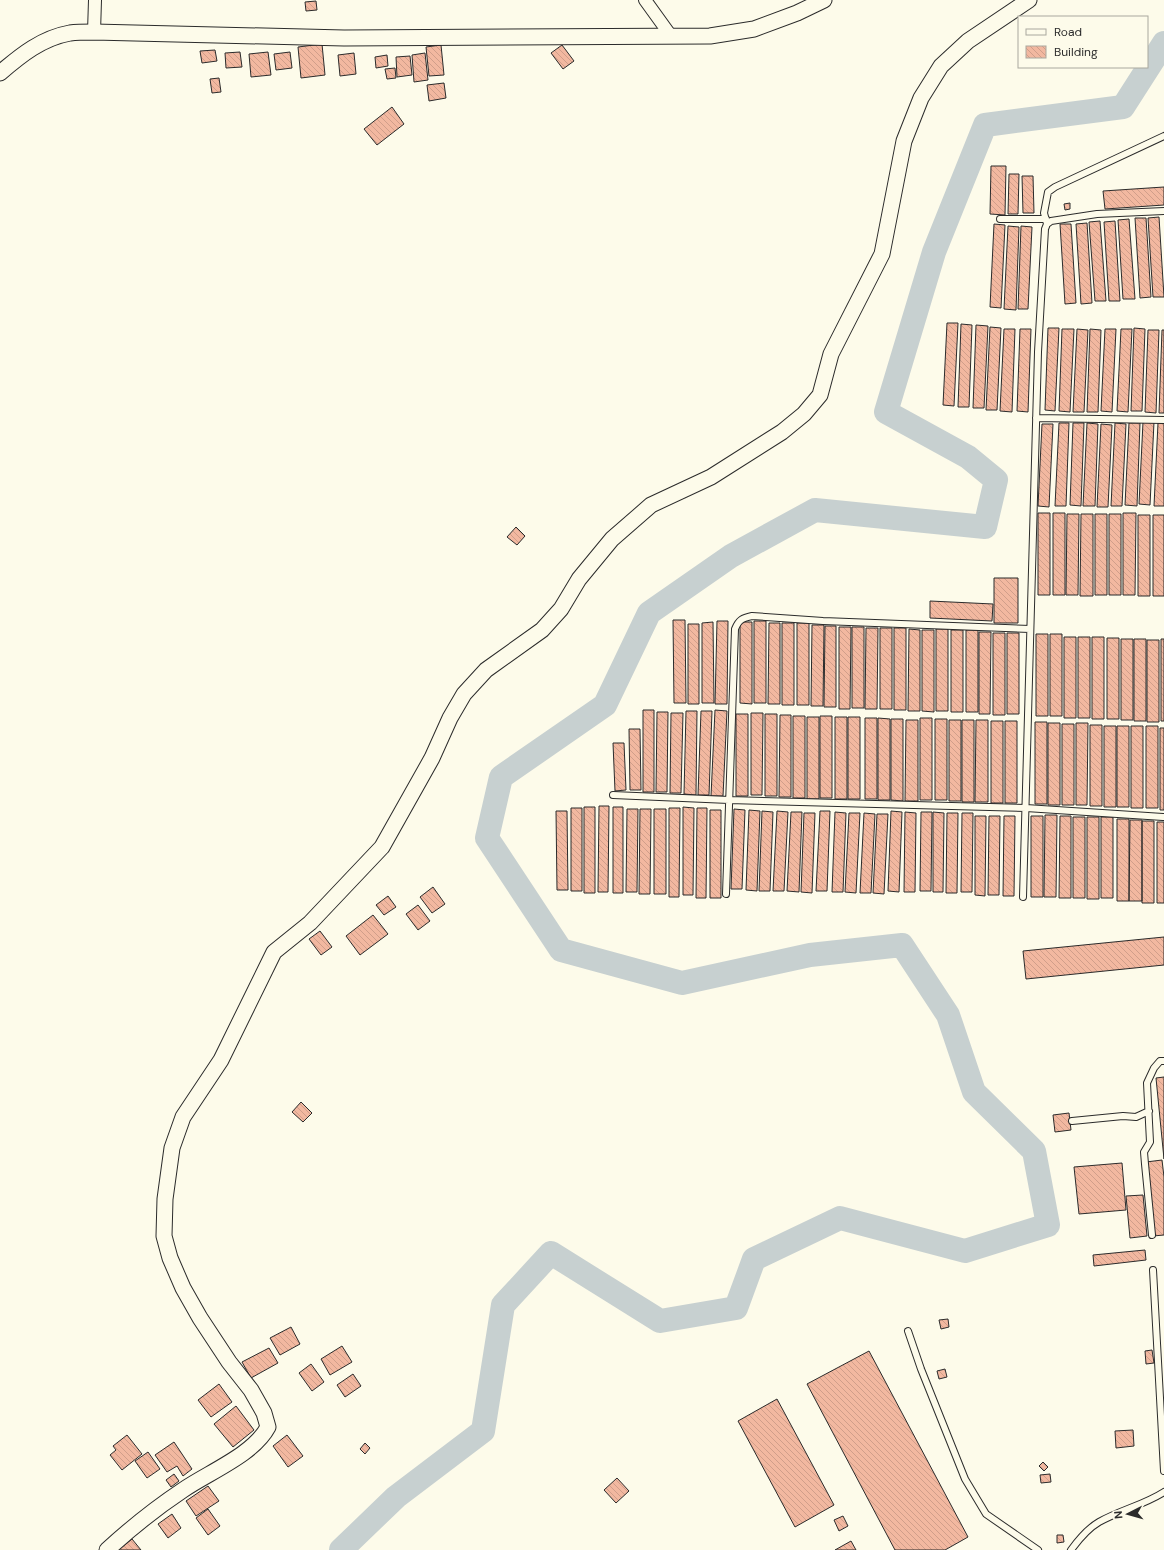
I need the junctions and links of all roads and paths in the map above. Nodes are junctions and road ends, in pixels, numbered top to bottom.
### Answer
1 (94, 0) edge
2 (645, 0) edge
3 (824, 0) edge
4 (1029, 0) edge
5 (94, 32) junction
6 (671, 36) junction
7 (0, 73) edge
8 (1164, 136) edge
9 (1164, 212) edge
10 (1000, 219) dead end
11 (1046, 221) junction
12 (1036, 418) junction
13 (1164, 420) edge
14 (1030, 629) junction
15 (613, 795) dead end
16 (729, 800) junction
17 (1026, 808) junction
18 (1163, 817) edge
19 (726, 894) dead end
20 (1023, 897) dead end
21 (1164, 1061) edge
22 (1149, 1111) junction
23 (1072, 1121) dead end
24 (1152, 1235) dead end
25 (1153, 1270) dead end
26 (908, 1331) dead end
27 (1164, 1471) edge
28 (1164, 1492) edge
29 (107, 1550) edge
30 (1038, 1550) edge
31 (1071, 1550) edge

1 - 5 street
2 - 6 street
3 - 6 street
4 - 29 street
5 - 6 street
5 - 7 street
8 - 11 lane
9 - 11 lane
10 - 11 lane
11 - 12 lane
12 - 13 lane
12 - 14 lane
14 - 16 lane
14 - 17 lane
15 - 16 lane
16 - 17 lane
16 - 19 lane
17 - 18 lane
17 - 20 lane
21 - 22 lane
22 - 23 lane
22 - 24 lane
25 - 27 lane
26 - 30 lane
28 - 31 lane

